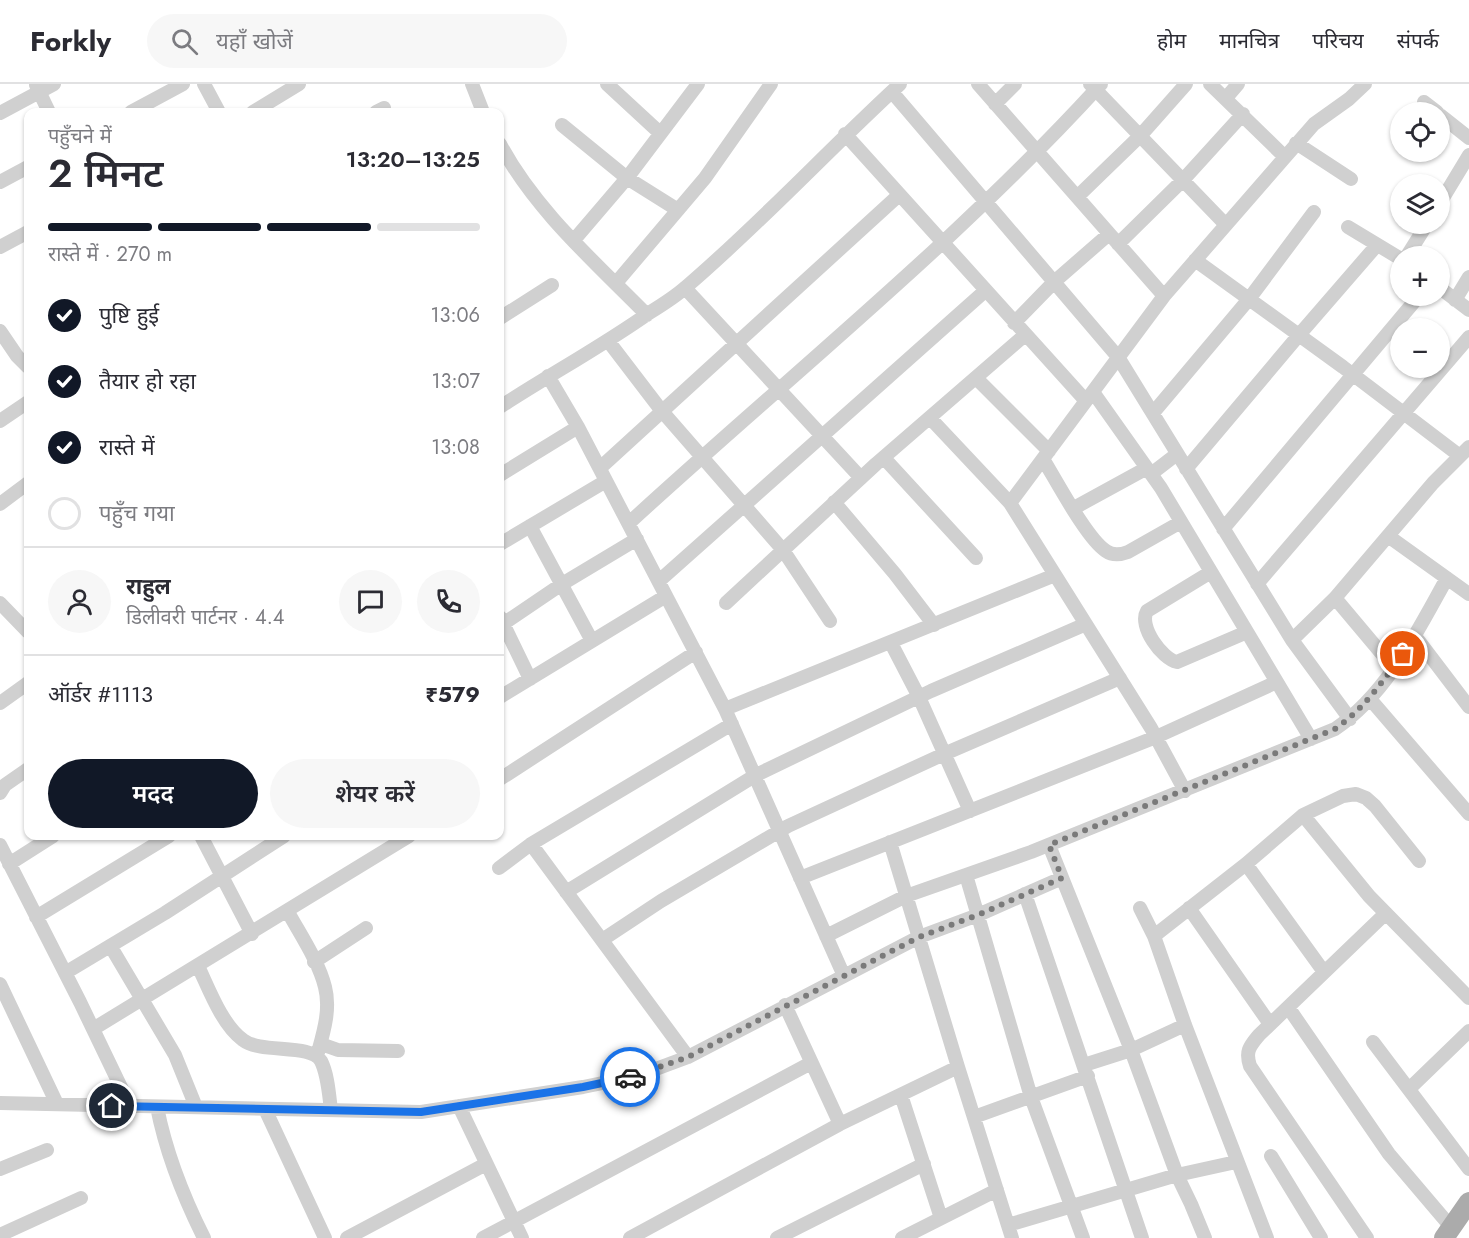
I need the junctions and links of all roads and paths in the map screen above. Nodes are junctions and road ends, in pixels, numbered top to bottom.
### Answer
1 (54, 84) edge
2 (183, 84) edge
3 (204, 84) edge
4 (299, 84) edge
5 (472, 84) edge
6 (607, 84) edge
7 (698, 84) edge
8 (771, 84) edge
9 (978, 84) edge
10 (1015, 84) edge
11 (1186, 84) edge
12 (1210, 84) edge
13 (1238, 84) edge
14 (1365, 84) edge
15 (1096, 86) edge
16 (38, 88) edge
17 (896, 88) edge
18 (1226, 98) junction
19 (995, 104) junction
20 (48, 108) edge
21 (138, 108) edge
22 (217, 108) edge
23 (260, 108) edge
24 (481, 108) edge
25 (0, 113) edge
26 (1243, 114) junction
27 (1450, 123) edge
28 (562, 125) dead end
29 (660, 133) junction
30 (845, 134) junction
31 (1140, 136) junction
32 (1469, 138) edge
33 (1296, 143) junction
34 (504, 152) edge
35 (1037, 152) junction
36 (1469, 155) edge
37 (1284, 156) junction
38 (24, 169) edge
39 (627, 178) junction
40 (1351, 179) dead end
41 (1183, 180) junction
42 (0, 182) edge
43 (1450, 186) edge
44 (899, 195) junction
45 (1077, 197) junction
46 (986, 202) junction
47 (678, 210) junction
48 (1314, 212) dead end
49 (1226, 225) junction
50 (1348, 227) dead end
51 (24, 234) edge
52 (1113, 239) junction
53 (574, 240) junction
54 (942, 243) junction
55 (1377, 245) junction
56 (0, 247) edge
57 (1390, 253) edge
58 (1195, 261) junction
59 (1469, 277) edge
60 (1054, 282) junction
61 (616, 283) junction
62 (552, 285) dead end
63 (685, 288) junction
64 (985, 291) junction
65 (1450, 296) edge
66 (1164, 297) junction
67 (1249, 298) junction
68 (1455, 300) junction
69 (1411, 306) edge
70 (1469, 310) edge
71 (504, 315) edge
72 (647, 315) junction
73 (1014, 323) junction
74 (0, 331) edge
75 (1025, 335) junction
76 (1299, 335) junction
77 (1469, 337) edge
78 (609, 342) junction
79 (735, 343) junction
80 (5, 350) edge
81 (1118, 357) junction
82 (24, 364) edge
83 (1353, 374) junction
84 (548, 376) junction
85 (976, 378) junction
86 (779, 390) junction
87 (1090, 396) junction
88 (504, 404) edge
89 (24, 405) edge
90 (661, 410) junction
91 (1153, 413) junction
92 (1405, 413) junction
93 (930, 418) junction
94 (0, 421) edge
95 (578, 427) junction
96 (822, 435) junction
97 (1465, 451) edge
98 (1177, 454) junction
99 (1046, 455) junction
100 (701, 457) junction
101 (884, 458) junction
102 (600, 468) junction
103 (1186, 469) junction
104 (1149, 471) junction
105 (504, 473) edge
106 (861, 478) junction
107 (606, 481) junction
108 (24, 486) edge
109 (834, 502) junction
110 (0, 504) edge
111 (743, 504) junction
112 (1010, 504) junction
113 (1074, 508) junction
114 (1181, 522) junction
115 (628, 524) junction
116 (530, 526) junction
117 (1223, 529) junction
118 (1388, 536) junction
119 (504, 538) edge
120 (637, 539) junction
121 (783, 550) junction
122 (976, 558) dead end
123 (1211, 572) junction
124 (1055, 575) junction
125 (1447, 578) junction
126 (659, 581) junction
127 (562, 584) junction
128 (1257, 584) junction
129 (1469, 594) edge
130 (666, 596) junction
131 (1335, 598) junction
132 (726, 603) dead end
133 (1, 606) edge
134 (504, 620) edge
135 (830, 621) dead end
136 (1086, 624) junction
137 (934, 625) junction
138 (24, 628) edge
139 (504, 628) edge
140 (1247, 632) junction
141 (1415, 636) junction
142 (1292, 640) junction
143 (592, 641) junction
144 (891, 643) junction
145 (696, 652) junction
146 (1393, 668) junction
147 (1120, 678) junction
148 (530, 679) junction
149 (1277, 682) junction
150 (24, 686) edge
151 (504, 695) edge
152 (919, 697) junction
153 (1370, 699) junction
154 (0, 703) edge
155 (1469, 707) edge
156 (725, 709) junction
157 (1350, 718) junction
158 (732, 724) junction
159 (1156, 737) junction
160 (1311, 739) junction
161 (944, 754) junction
162 (24, 773) edge
163 (756, 775) junction
164 (504, 776) edge
165 (1185, 791) junction
166 (0, 793) edge
167 (970, 811) junction
168 (1469, 814) edge
169 (1303, 815) junction
170 (780, 830) junction
171 (47, 840) edge
172 (162, 840) edge
173 (203, 840) edge
174 (278, 840) edge
175 (403, 840) edge
176 (890, 842) junction
177 (531, 844) junction
178 (0, 845) edge
179 (1049, 845) junction
180 (1419, 861) dead end
181 (9, 864) junction
182 (1246, 864) junction
183 (499, 868) dead end
184 (966, 875) junction
185 (222, 876) junction
186 (800, 878) junction
187 (1062, 878) junction
188 (566, 892) junction
189 (1025, 894) junction
190 (906, 896) junction
191 (1140, 908) dead end
192 (1189, 908) junction
193 (288, 912) junction
194 (1386, 913) junction
195 (978, 915) junction
196 (36, 917) junction
197 (366, 928) dead end
198 (252, 934) junction
199 (826, 936) junction
200 (1154, 936) junction
201 (919, 937) junction
202 (602, 940) junction
203 (111, 946) junction
204 (314, 962) junction
205 (198, 966) junction
206 (1324, 972) junction
207 (65, 973) junction
208 (844, 976) junction
209 (0, 984) edge
210 (1469, 998) edge
211 (143, 999) junction
212 (785, 1005) junction
213 (1288, 1007) junction
214 (1270, 1024) junction
215 (1185, 1025) junction
216 (93, 1029) junction
217 (1469, 1031) edge
218 (1372, 1042) dead end
219 (319, 1050) junction
220 (1131, 1050) junction
221 (398, 1051) dead end
222 (688, 1057) junction
223 (811, 1063) junction
224 (957, 1067) junction
225 (1086, 1071) junction
226 (1409, 1089) junction
227 (901, 1095) junction
228 (1031, 1096) junction
229 (0, 1103) edge
230 (57, 1104) junction
231 (130, 1106) junction
232 (459, 1106) junction
233 (158, 1107) junction
234 (196, 1107) junction
235 (265, 1109) junction
236 (331, 1110) junction
237 (974, 1117) junction
238 (840, 1124) junction
239 (47, 1150) dead end
240 (1271, 1156) dead end
241 (1236, 1162) junction
242 (486, 1164) junction
243 (924, 1164) junction
244 (0, 1169) edge
245 (1469, 1169) edge
246 (1177, 1175) junction
247 (997, 1190) junction
248 (1125, 1191) junction
249 (81, 1198) dead end
250 (1469, 1202) edge
251 (1071, 1204) junction
252 (941, 1218) junction
253 (514, 1222) junction
254 (1010, 1231) edge
255 (1449, 1234) edge
256 (1, 1235) edge
257 (204, 1238) edge
258 (325, 1238) edge
259 (347, 1238) edge
260 (483, 1238) edge
261 (522, 1238) edge
262 (630, 1238) edge
263 (777, 1238) edge
264 (902, 1238) edge
265 (1083, 1238) edge
266 (1142, 1238) edge
267 (1205, 1238) edge
268 (1267, 1238) edge
269 (1321, 1238) edge
270 (1367, 1238) edge

1 - 16 street
2 - 21 street
3 - 22 street
4 - 23 street
5 - 24 street
6 - 29 street
7 - 29 street
8 - 47 street
9 - 19 street
10 - 19 street
11 - 31 street
12 - 18 street
13 - 18 street
14 - 33 street
15 - 31 street
15 - 35 street
16 - 20 street
16 - 25 street
17 - 30 street
17 - 46 street
18 - 26 street
19 - 35 street
26 - 37 street
26 - 41 street
27 - 32 street
28 - 39 street
29 - 39 street
30 - 44 street
30 - 63 street
31 - 41 street
31 - 45 street
33 - 37 street
33 - 40 street
34 - 53 street
35 - 45 street
35 - 46 street
36 - 43 street
37 - 49 street
38 - 42 street
39 - 47 street
39 - 53 street
41 - 49 street
41 - 52 street
44 - 54 street
44 - 79 street
45 - 52 street
46 - 54 street
46 - 60 street
47 - 61 street
48 - 67 street
49 - 58 street
50 - 55 street
51 - 56 street
52 - 60 street
52 - 66 street
53 - 61 street
54 - 64 street
54 - 86 street
55 - 57 street
55 - 76 street
58 - 66 street
58 - 67 street
59 - 68 street
60 - 73 street
60 - 81 street
61 - 72 street
62 - 71 street
63 - 72 street
63 - 79 street
64 - 73 street
64 - 96 street
65 - 68 street
66 - 81 street
67 - 76 street
67 - 91 street
68 - 70 street
69 - 83 street
72 - 78 street
73 - 75 street
74 - 80 street
75 - 85 street
75 - 87 street
76 - 83 street
76 - 103 street
77 - 92 street
78 - 84 street
78 - 90 street
79 - 86 street
79 - 90 street
80 - 82 street
81 - 87 street
81 - 91 street
83 - 92 street
83 - 117 street
84 - 88 street
84 - 95 street
85 - 93 street
85 - 99 street
86 - 96 street
86 - 100 street
87 - 99 street
87 - 104 street
89 - 94 street
90 - 100 street
90 - 102 street
91 - 98 street
92 - 97 street
92 - 128 street
93 - 101 street
93 - 112 street
95 - 102 street
95 - 105 street
96 - 106 street
96 - 111 street
97 - 118 street
98 - 103 street
98 - 104 street
99 - 112 street
99 - 113 street
100 - 111 street
100 - 115 street
101 - 106 street
101 - 122 street
102 - 107 street
103 - 117 street
104 - 113 street
104 - 114 street
106 - 109 street
107 - 115 street
107 - 116 street
108 - 110 street
109 - 121 street
109 - 137 street
111 - 121 street
111 - 126 street
112 - 124 street
113 - 114 street
114 - 123 street
115 - 120 street
116 - 119 street
116 - 127 street
117 - 128 street
118 - 125 street
118 - 131 street
120 - 126 street
120 - 127 street
121 - 132 street
121 - 135 street
123 - 140 street
123 - 140 street
124 - 136 street
124 - 137 street
125 - 129 street
125 - 141 street
126 - 130 street
127 - 134 street
127 - 143 street
128 - 142 street
130 - 143 street
130 - 145 street
131 - 142 street
131 - 146 street
133 - 138 street
136 - 147 street
136 - 152 street
137 - 144 street
139 - 148 street
140 - 149 street
141 - 146 street
141 - 155 street
142 - 157 street
143 - 148 street
144 - 152 street
144 - 156 street
145 - 156 street
145 - 164 street
146 - 153 street
147 - 159 street
147 - 161 street
148 - 151 street
149 - 159 street
149 - 160 street
150 - 154 street
152 - 161 street
152 - 163 street
153 - 157 street
153 - 168 street
156 - 158 street
157 - 160 street
158 - 163 street
158 - 177 street
159 - 165 street
159 - 167 street
160 - 165 street
161 - 167 street
161 - 170 street
162 - 166 street
163 - 170 street
163 - 188 street
165 - 179 street
167 - 176 street
169 - 180 street
169 - 182 street
169 - 194 street
170 - 186 street
170 - 202 street
171 - 181 street
172 - 196 street
173 - 185 street
174 - 185 street
175 - 193 street
176 - 186 street
176 - 190 street
177 - 183 street
177 - 188 street
178 - 181 street
179 - 184 street
179 - 187 street
181 - 196 street
182 - 192 street
182 - 206 street
184 - 190 street
184 - 195 street
185 - 198 street
185 - 203 street
186 - 199 street
187 - 189 street
187 - 220 street
188 - 202 street
189 - 195 street
189 - 225 street
190 - 199 street
190 - 201 street
191 - 200 street
192 - 200 street
192 - 214 street
193 - 198 street
193 - 204 street
194 - 206 street
194 - 210 street
195 - 201 street
195 - 228 street
196 - 207 street
197 - 204 street
198 - 205 street
199 - 208 street
200 - 215 street
201 - 208 street
201 - 224 street
202 - 222 street
203 - 207 street
203 - 211 street
204 - 219 street
205 - 211 street
205 - 219 street
206 - 213 street
207 - 216 street
208 - 212 street
209 - 230 street
211 - 216 street
211 - 234 street
212 - 222 street
212 - 223 street
213 - 214 street
213 - 255 street
214 - 270 street
215 - 220 street
215 - 241 street
216 - 231 street
217 - 226 street
218 - 226 street
219 - 221 street
219 - 236 street
220 - 225 street
220 - 246 street
222 - 232 street
223 - 238 street
223 - 253 street
224 - 227 street
224 - 237 street
225 - 228 street
225 - 248 street
226 - 245 street
227 - 238 street
227 - 243 street
228 - 237 street
228 - 251 street
229 - 230 street
230 - 231 street
231 - 233 street
232 - 236 street
232 - 242 street
233 - 234 street
233 - 257 street
234 - 235 street
235 - 236 street
235 - 258 street
237 - 247 street
238 - 262 street
239 - 244 street
240 - 269 street
241 - 246 street
241 - 268 street
242 - 253 street
242 - 259 street
243 - 252 street
243 - 263 street
246 - 248 street
246 - 267 street
247 - 252 street
247 - 254 street
248 - 251 street
248 - 266 street
249 - 256 street
250 - 255 main road
251 - 254 street
251 - 265 street
252 - 264 street
253 - 260 street
253 - 261 street

